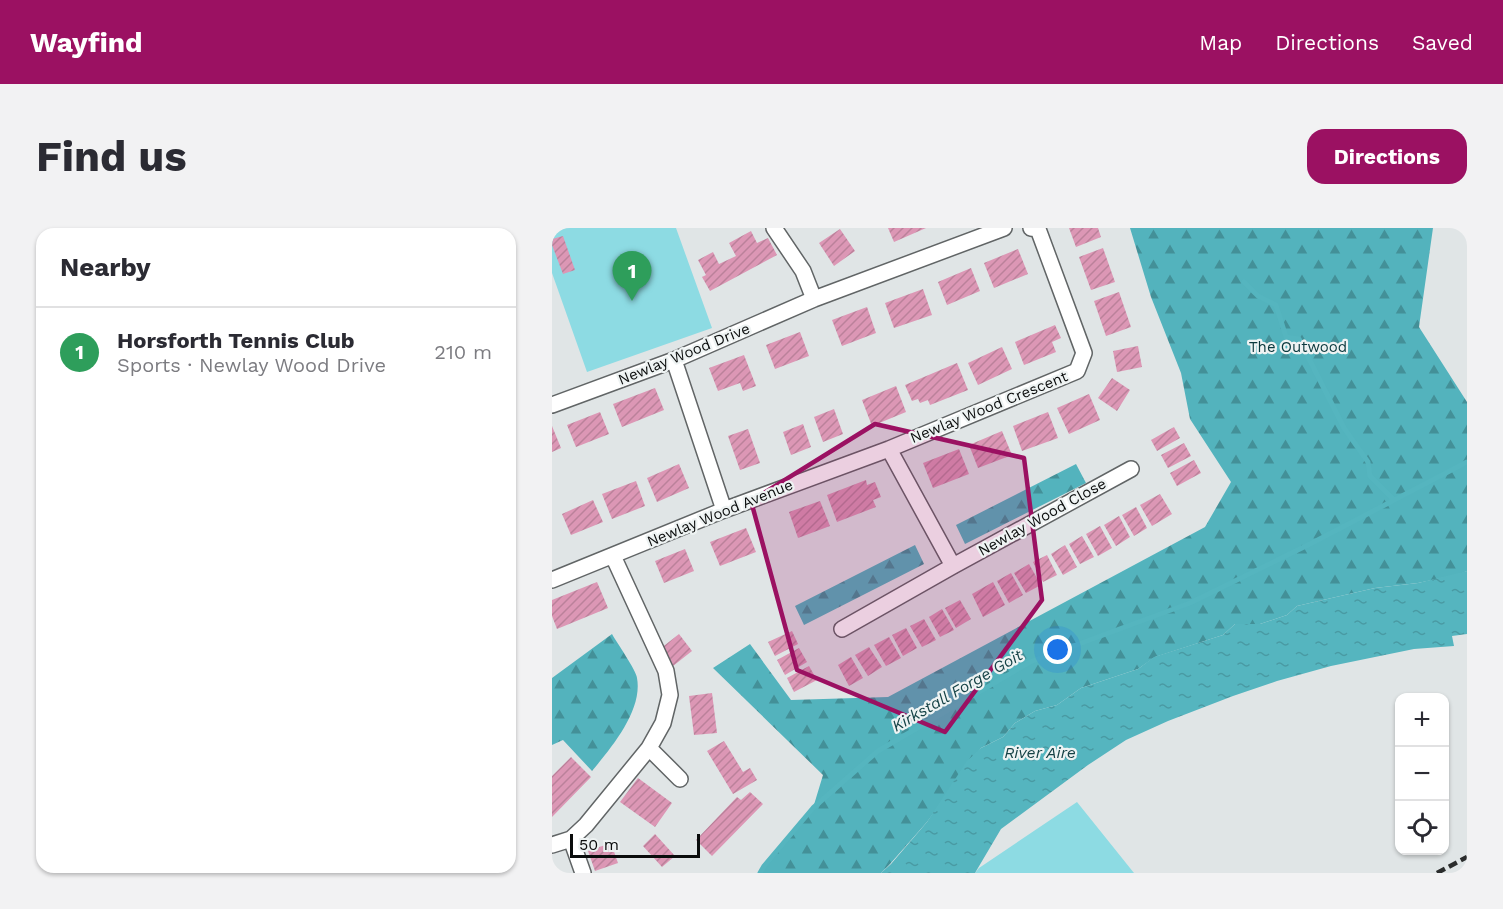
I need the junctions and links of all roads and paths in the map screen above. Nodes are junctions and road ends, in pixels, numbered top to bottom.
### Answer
1 (774, 228) edge
2 (1004, 228) edge
3 (1031, 228) edge
4 (814, 299) junction
5 (674, 360) junction
6 (552, 405) edge
7 (889, 449) junction
8 (1131, 468) dead end
9 (724, 510) junction
10 (613, 556) junction
11 (953, 566) junction
12 (552, 580) edge
13 (842, 629) dead end
14 (649, 748) junction
15 (681, 779) dead end
16 (571, 839) junction
17 (552, 844) edge
18 (583, 873) edge

1 - 4 street
2 - 4 street
3 - 7 street, Newlay Wood Crescent
4 - 5 street, Newlay Wood Drive
5 - 6 street, Newlay Wood Drive
5 - 9 street
7 - 9 street, Newlay Wood Avenue
7 - 11 street
8 - 11 street, Newlay Wood Close
9 - 10 street, Newlay Wood Avenue
10 - 12 street, Newlay Wood Avenue
10 - 14 street
11 - 13 street, Newlay Wood Close
14 - 15 street
14 - 16 street
16 - 17 street
16 - 18 street

